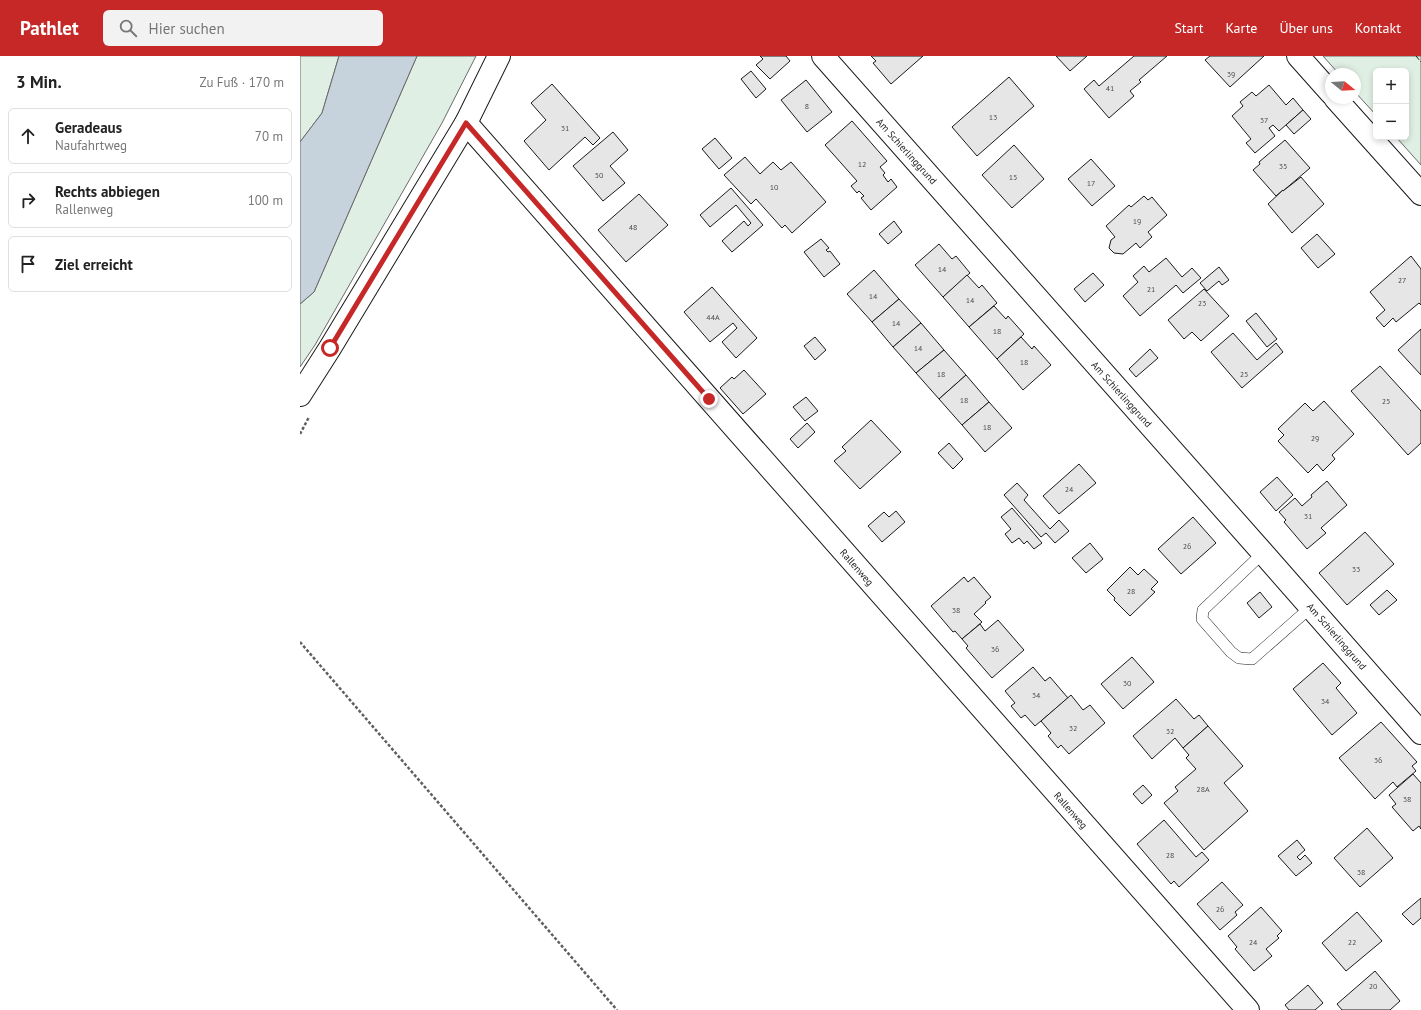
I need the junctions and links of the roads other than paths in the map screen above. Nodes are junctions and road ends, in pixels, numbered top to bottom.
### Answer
1 (499, 56) edge
2 (823, 56) edge
3 (1298, 56) edge
4 (1325, 86) edge
5 (1340, 104) edge
6 (466, 123) junction
7 (1421, 194) edge
8 (300, 395) edge
9 (1263, 553) junction
10 (1311, 607) junction
11 (1421, 732) edge
12 (1248, 1010) edge

1 - 6 street
2 - 9 street, Am Schierlinggrund
3 - 4 street
5 - 7 street
6 - 8 street
6 - 12 street, Rallenweg
9 - 10 street, Am Schierlinggrund
9 - 10 lane
10 - 11 street, Am Schierlinggrund

